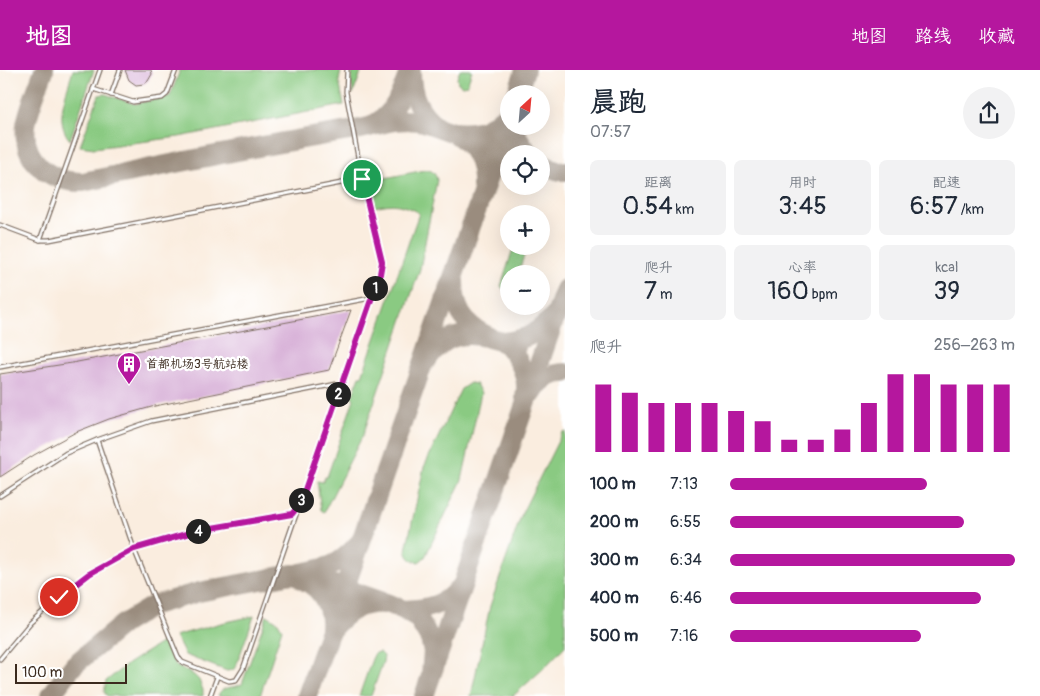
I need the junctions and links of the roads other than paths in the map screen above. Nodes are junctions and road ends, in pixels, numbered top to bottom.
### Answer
1 (100, 70) edge
2 (120, 70) edge
3 (176, 70) edge
4 (346, 70) edge
5 (93, 89) junction
6 (111, 95) junction
7 (362, 179) junction
8 (0, 225) edge
9 (40, 240) junction
10 (372, 298) junction
11 (0, 367) edge
12 (342, 383) junction
13 (97, 440) junction
14 (0, 496) edge
15 (300, 504) junction
16 (134, 549) junction
17 (0, 659) edge
18 (217, 677) junction
19 (210, 696) edge

1 - 5 lane
2 - 6 lane
3 - 6 lane
4 - 7 lane
5 - 6 lane
5 - 9 lane
7 - 9 lane
7 - 10 lane
8 - 9 lane
10 - 11 lane
10 - 12 lane
12 - 13 lane
12 - 15 lane
13 - 14 lane
13 - 16 lane
15 - 16 lane
15 - 18 lane
16 - 17 lane
16 - 18 lane
18 - 19 lane

